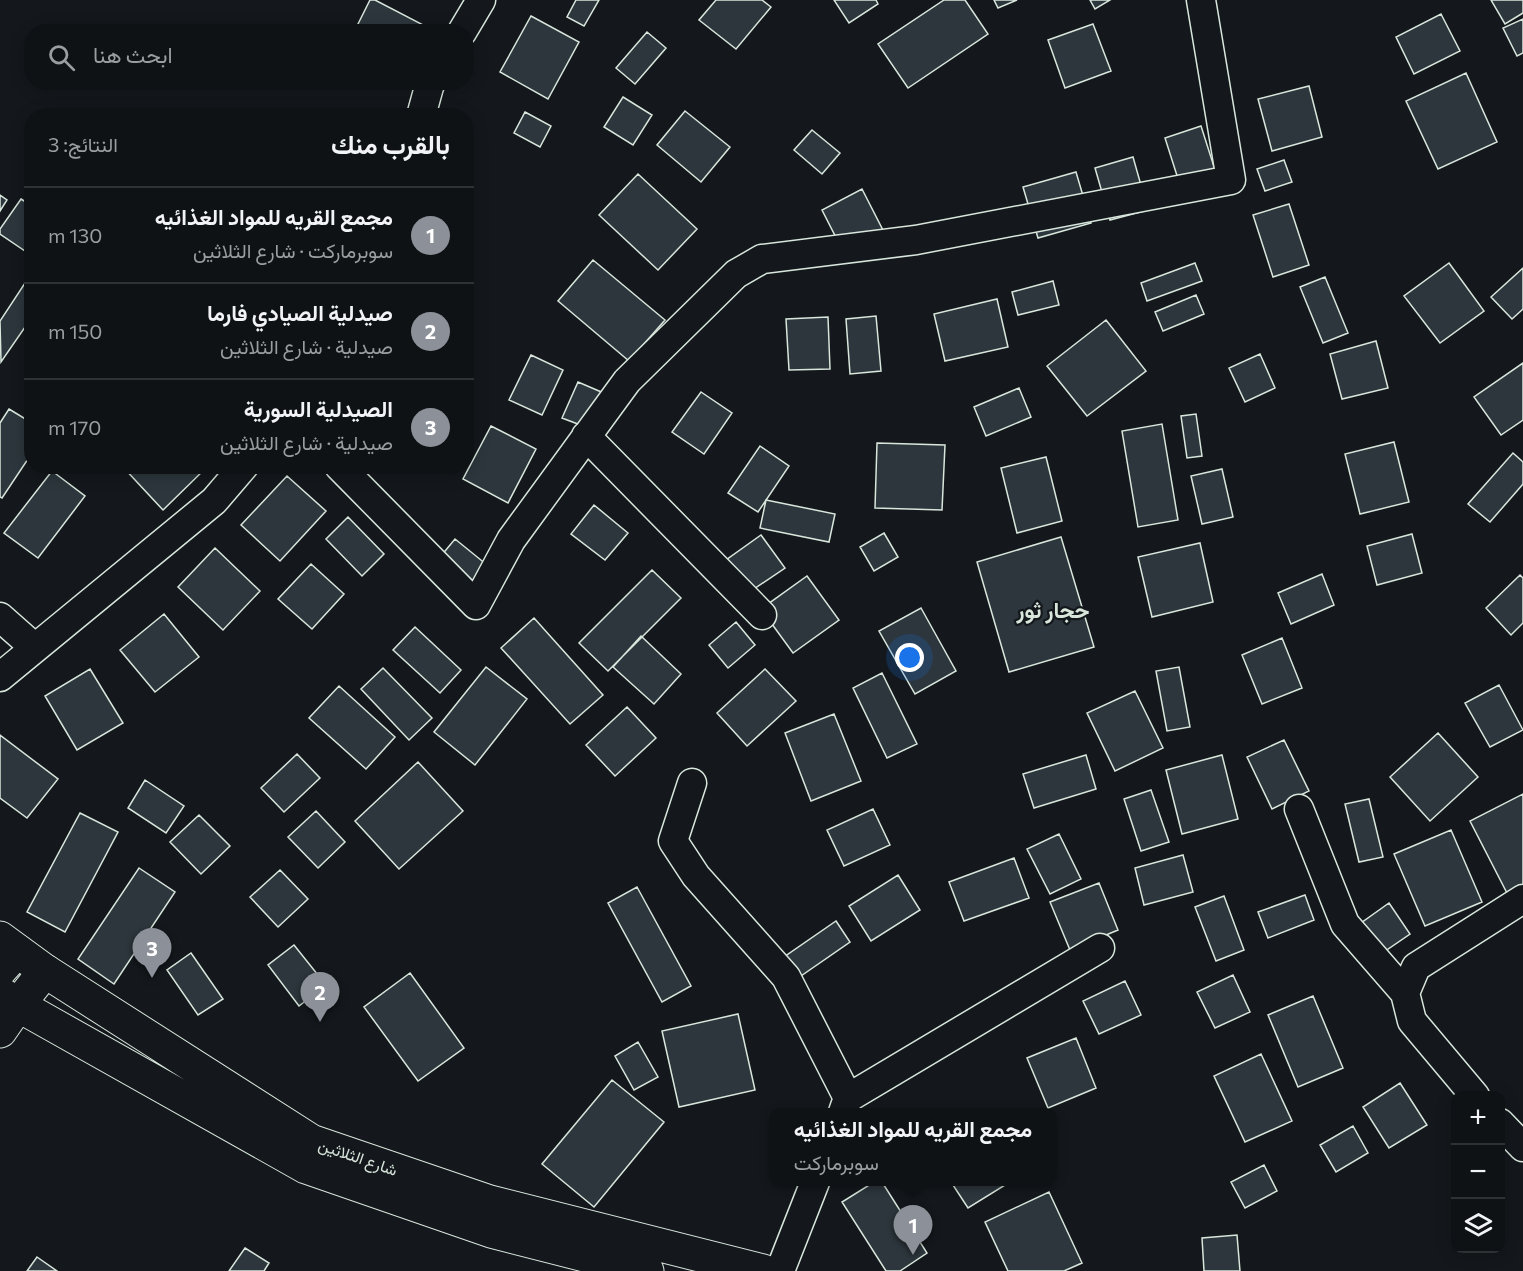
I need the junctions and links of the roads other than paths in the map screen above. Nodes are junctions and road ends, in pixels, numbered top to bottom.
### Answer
1 (481, 0) edge
2 (1201, 0) edge
3 (467, 24) edge
4 (428, 90) edge
5 (424, 108) edge
6 (586, 436) junction
7 (237, 474) edge
8 (347, 474) edge
9 (762, 615) dead end
10 (0, 617) edge
11 (35, 648) junction
12 (0, 677) edge
13 (692, 783) dead end
14 (1299, 809) dead end
15 (1523, 899) edge
16 (1100, 948) dead end
17 (6, 953) edge
18 (45, 971) junction
19 (1405, 993) junction
20 (6, 1010) edge
21 (1471, 1091) edge
22 (845, 1105) edge
23 (1505, 1128) edge
24 (1523, 1147) edge
25 (813, 1186) edge
26 (647, 1271) edge
27 (763, 1271) edge
28 (780, 1271) edge

1 - 3 street
2 - 6 street
4 - 5 street
6 - 8 street
6 - 9 street
7 - 11 street
10 - 11 street
11 - 12 street
13 - 22 street
14 - 19 street
15 - 19 street
16 - 22 street
17 - 18 main road, شارع الثلاثين
18 - 20 main road
18 - 27 main road, شارع الثلاثين
19 - 21 street
20 - 26 main road, شارع الثلاثين
23 - 24 street
25 - 28 street

